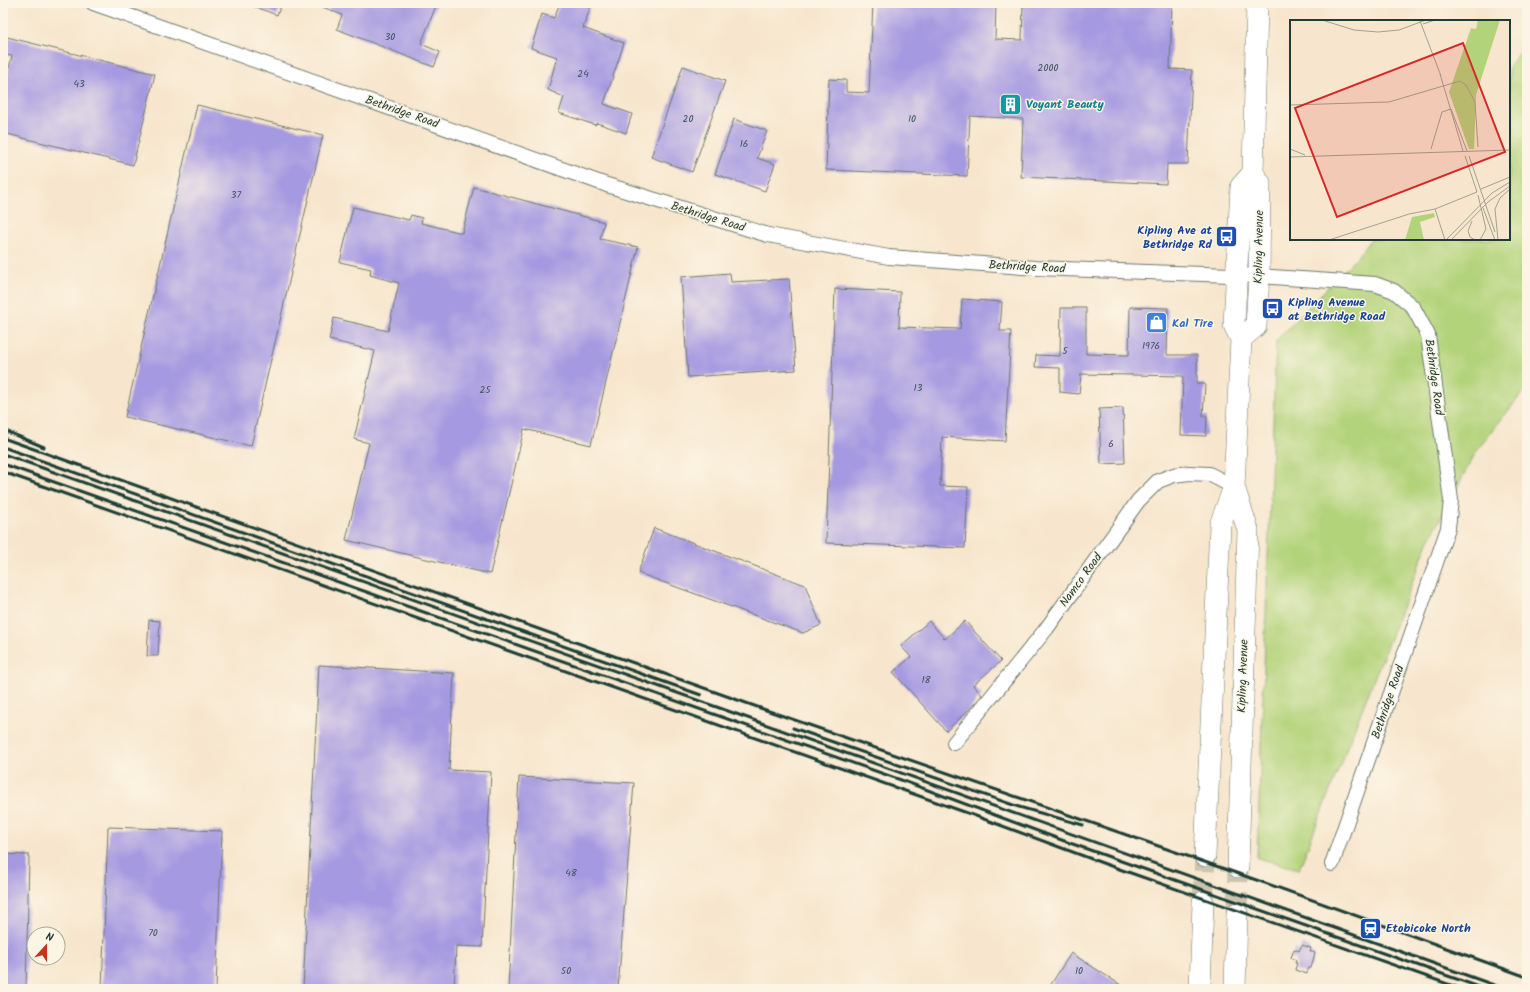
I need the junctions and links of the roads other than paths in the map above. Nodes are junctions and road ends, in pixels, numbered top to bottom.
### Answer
1 (93, 3) edge
2 (1257, 3) edge
3 (1253, 173) junction
4 (1237, 275) junction
5 (1259, 276) junction
6 (1241, 338) junction
7 (1234, 487) junction
8 (954, 743) dead end
9 (1205, 856) tunnel mouth
10 (1332, 864) dead end
11 (1238, 867) tunnel mouth
12 (1203, 902) tunnel mouth
13 (1237, 913) tunnel mouth
14 (1200, 989) edge
15 (1235, 989) edge

1 - 4 street, Bethridge Road
2 - 3 main road, Kipling Avenue
3 - 4 main road, Kipling Avenue
3 - 5 main road, Kipling Avenue
4 - 5 street, Bethridge Road
4 - 6 main road, Kipling Avenue
5 - 6 main road, Kipling Avenue
5 - 10 street, Bethridge Road
6 - 7 main road, Kipling Avenue
7 - 8 street, Namco Road
7 - 9 main road, Kipling Avenue
7 - 11 main road, Kipling Avenue
12 - 14 main road
13 - 15 main road

